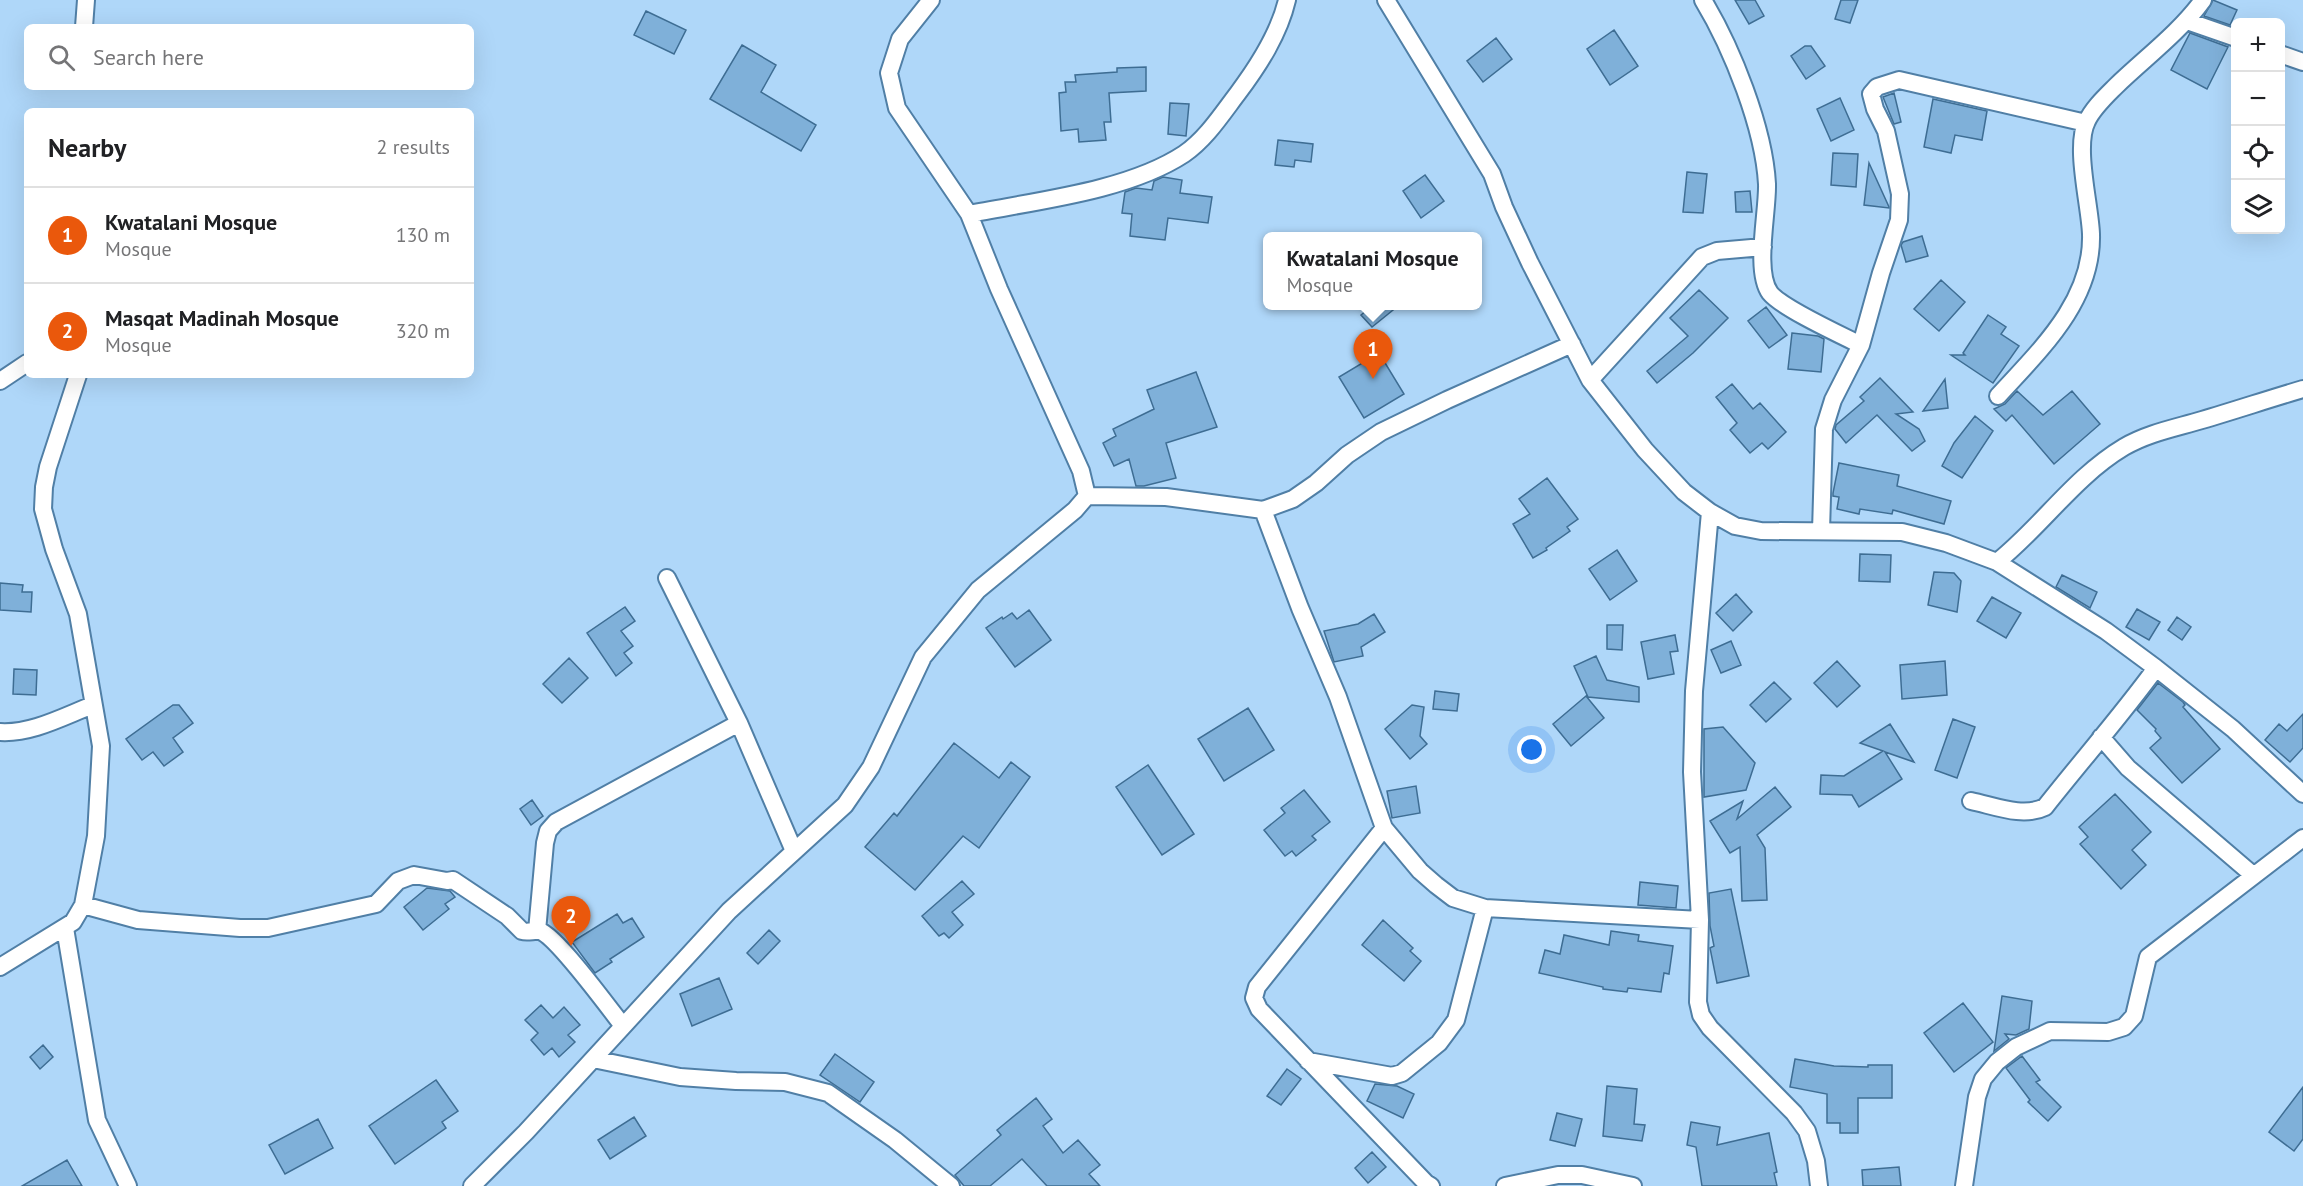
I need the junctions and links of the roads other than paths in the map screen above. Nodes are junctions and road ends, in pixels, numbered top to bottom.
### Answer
1 (86, 0) edge
2 (931, 0) edge
3 (1287, 0) edge
4 (1386, 0) edge
5 (1703, 0) edge
6 (2203, 0) edge
7 (2187, 21) junction
8 (84, 24) edge
9 (2231, 37) edge
10 (2285, 56) edge
11 (2303, 62) edge
12 (2086, 123) junction
13 (969, 214) junction
14 (1763, 247) junction
15 (1572, 344) junction
16 (1861, 345) junction
17 (24, 365) edge
18 (77, 378) edge
19 (1590, 380) junction
20 (0, 381) edge
21 (2303, 388) edge
22 (1998, 396) dead end
23 (1087, 496) junction
24 (1263, 510) junction
25 (1710, 512) junction
26 (1821, 531) junction
27 (1997, 562) junction
28 (667, 578) dead end
29 (2156, 668) junction
30 (93, 705) junction
31 (738, 723) junction
32 (0, 732) edge
33 (2101, 737) junction
34 (2303, 794) edge
35 (1971, 801) dead end
36 (1384, 828) junction
37 (2303, 838) edge
38 (794, 851) junction
39 (2253, 875) junction
40 (83, 906) junction
41 (1485, 908) junction
42 (1700, 920) junction
43 (65, 928) junction
44 (537, 931) junction
45 (0, 967) edge
46 (622, 1026) junction
47 (593, 1059) junction
48 (1308, 1061) junction
49 (128, 1186) edge
50 (472, 1186) edge
51 (951, 1186) edge
52 (1431, 1186) edge
53 (1505, 1186) edge
54 (1633, 1186) edge
55 (1819, 1186) edge
56 (1964, 1186) edge

1 - 8 street
2 - 13 street
3 - 13 street
4 - 15 street
5 - 14 street
6 - 7 street
7 - 9 street
7 - 12 street
10 - 11 street
12 - 16 street
12 - 22 street
13 - 23 street
14 - 16 street
14 - 19 street
15 - 19 street
15 - 24 street
16 - 26 street
17 - 20 street
18 - 30 street
19 - 25 street
21 - 27 street
23 - 24 street
23 - 38 street
24 - 36 street
25 - 26 street
25 - 42 street
26 - 27 street
27 - 29 street
28 - 31 street
29 - 33 street
29 - 34 street
30 - 32 street
30 - 40 street
31 - 38 street
31 - 44 street
33 - 35 street
33 - 39 street
36 - 41 street
36 - 48 street
37 - 39 street
38 - 46 street
39 - 56 street
40 - 43 street
40 - 44 street
41 - 42 street
41 - 48 street
42 - 55 street
43 - 45 street
43 - 49 street
44 - 46 street
46 - 47 street
47 - 50 street
47 - 51 street
48 - 52 street
53 - 54 street

